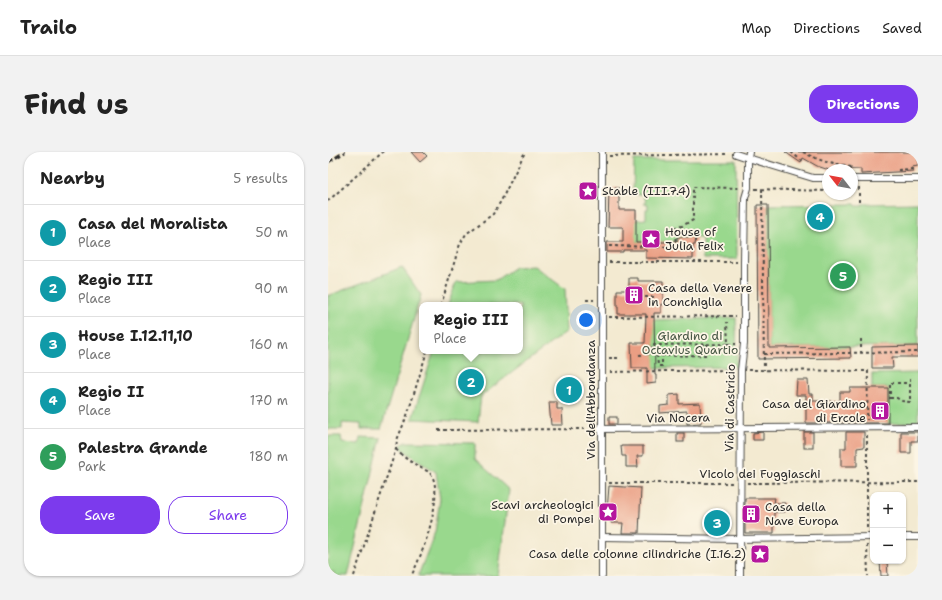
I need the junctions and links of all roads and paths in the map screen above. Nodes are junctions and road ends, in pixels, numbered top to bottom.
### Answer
1 (383, 152) edge
2 (525, 152) edge
3 (791, 152) edge
4 (803, 152) edge
5 (602, 154) edge
6 (736, 154) joint
7 (748, 155) edge
8 (802, 160) dead end
9 (832, 164) edge
10 (912, 169) dead end
11 (898, 170) dead end
12 (822, 178) edge
13 (858, 179) edge
14 (918, 179) edge
15 (736, 188) dead end
16 (748, 188) junction
17 (762, 189) junction
18 (822, 191) edge
19 (858, 198) edge
20 (328, 200) edge
21 (859, 204) dead end
22 (607, 246) dead end
23 (609, 262) dead end
24 (737, 262) dead end
25 (639, 297) dead end
26 (657, 297) dead end
27 (442, 302) edge
28 (736, 316) dead end
29 (608, 317) dead end
30 (727, 322) dead end
31 (861, 339) dead end
32 (707, 344) junction
33 (650, 349) junction
34 (918, 352) edge
35 (861, 353) junction
36 (426, 354) edge
37 (639, 354) dead end
38 (764, 354) junction
39 (741, 370) junction
40 (764, 370) junction
41 (868, 371) dead end
42 (585, 372) dead end
43 (601, 372) junction
44 (910, 376) dead end
45 (910, 383) junction
46 (918, 427) edge
47 (741, 428) junction
48 (598, 429) junction
49 (438, 430) dead end
50 (396, 449) junction
51 (918, 482) edge
52 (602, 483) junction
53 (740, 483) junction
54 (602, 537) junction
55 (870, 537) edge
56 (906, 537) edge
57 (918, 537) edge
58 (739, 538) junction
59 (354, 576) edge
60 (411, 576) edge
61 (602, 576) edge
62 (740, 576) edge

1 - 20 path
2 - 27 path
3 - 8 path
4 - 9 path
5 - 6 path
5 - 43 street, Via dell'Abbondanza
6 - 7 street
7 - 12 street
7 - 16 street, Via di Castricio
10 - 11 path
13 - 14 street
15 - 22 path
16 - 17 path
16 - 39 street, Via di Castricio
17 - 18 path
17 - 38 path
19 - 21 path
23 - 24 path
25 - 26 path
28 - 29 path
30 - 32 path
31 - 35 path
32 - 33 path
32 - 33 path
33 - 37 path
34 - 35 path
35 - 38 path
36 - 50 path
38 - 40 path
39 - 40 path
39 - 43 path
39 - 47 street, Via di Castricio
40 - 41 path
42 - 43 path
43 - 48 street, Via dell'Abbondanza
44 - 45 path
45 - 45 path
46 - 47 street, Via Nocera
47 - 48 street, Via Nocera
47 - 53 street, Via di Castricio
48 - 49 path
48 - 52 street, Via dell'Abbondanza
50 - 59 path
50 - 60 path
51 - 53 path, Vicolo dei Fuggiaschi
52 - 53 path, Vicolo dei Fuggiaschi
52 - 54 street, Via dell'Abbondanza
53 - 58 street, Via di Castricio
54 - 58 street
54 - 61 street, Via dell'Abbondanza
55 - 58 street
56 - 57 street
58 - 62 street, Via di Castricio

